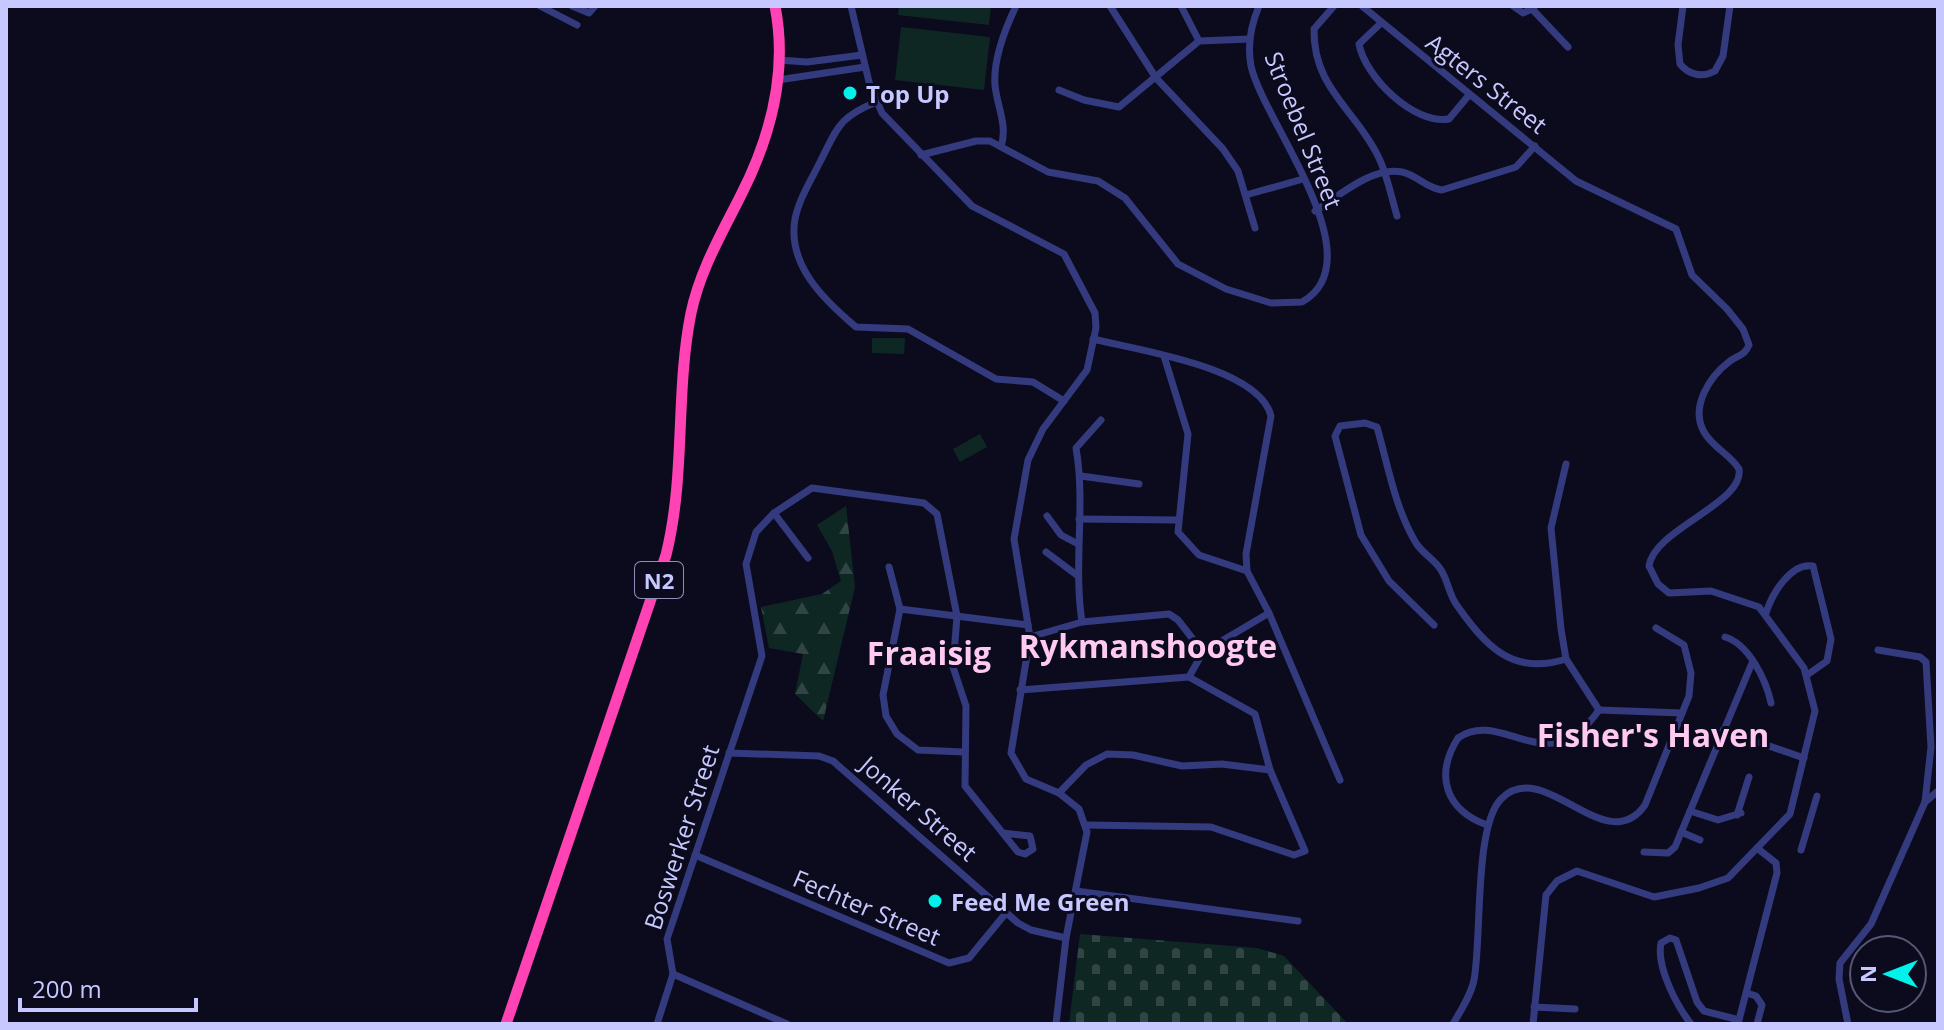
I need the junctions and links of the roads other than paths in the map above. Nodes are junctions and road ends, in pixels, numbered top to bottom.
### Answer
1 (540, 6) edge
2 (572, 6) edge
3 (595, 6) edge
4 (775, 6) edge
5 (851, 6) edge
6 (1016, 6) edge
7 (1110, 6) edge
8 (1181, 6) edge
9 (1259, 6) edge
10 (1362, 6) edge
11 (1513, 6) edge
12 (1683, 6) edge
13 (1730, 6) edge
14 (1335, 7) edge
15 (1534, 8) edge
16 (1380, 24) junction
17 (577, 25) dead end
18 (1250, 39) junction
19 (1199, 41) junction
20 (1568, 47) dead end
21 (862, 55) junction
22 (778, 60) junction
23 (865, 67) junction
24 (1156, 78) junction
25 (778, 80) junction
26 (1059, 90) dead end
27 (1469, 95) junction
28 (876, 102) junction
29 (1535, 146) junction
30 (1001, 147) junction
31 (921, 155) junction
32 (1384, 172) junction
33 (1303, 179) junction
34 (1246, 195) junction
35 (1315, 211) junction
36 (1397, 216) dead end
37 (1255, 228) dead end
38 (1093, 339) junction
39 (1164, 356) junction
40 (1064, 401) junction
41 (1101, 420) dead end
42 (1566, 464) dead end
43 (1081, 476) junction
44 (1139, 484) dead end
45 (774, 513) junction
46 (1047, 516) dead end
47 (1079, 519) junction
48 (1177, 520) junction
49 (1078, 544) junction
50 (1046, 552) dead end
51 (808, 558) dead end
52 (889, 567) dead end
53 (1247, 571) junction
54 (1078, 576) junction
55 (900, 609) junction
56 (1269, 613) junction
57 (1766, 613) junction
58 (957, 616) junction
59 (1082, 622) junction
60 (1028, 625) junction
61 (1434, 625) dead end
62 (1656, 628) dead end
63 (1030, 637) junction
64 (1725, 637) dead end
65 (1878, 650) dead end
66 (1203, 652) junction
67 (1566, 659) junction
68 (1752, 663) junction
69 (1807, 675) junction
70 (1189, 677) junction
71 (1020, 690) junction
72 (1771, 703) dead end
73 (1599, 710) junction
74 (1682, 713) junction
75 (1723, 730) junction
76 (964, 752) junction
77 (729, 753) junction
78 (1804, 758) junction
79 (1270, 770) junction
80 (1749, 777) dead end
81 (1340, 780) dead end
82 (1938, 791) edge
83 (1059, 793) junction
84 (1817, 796) dead end
85 (1925, 802) junction
86 (1690, 811) junction
87 (1790, 814) junction
88 (1809, 823) junction
89 (1087, 825) junction
90 (1487, 825) junction
91 (1681, 832) junction
92 (1003, 833) dead end
93 (1700, 840) dead end
94 (1757, 848) junction
95 (1801, 850) dead end
96 (1644, 852) dead end
97 (695, 855) junction
98 (1076, 891) junction
99 (1006, 913) junction
100 (1298, 921) dead end
101 (1066, 938) junction
102 (673, 974) junction
103 (1747, 993) junction
104 (1534, 1007) junction
105 (1575, 1009) dead end
106 (1739, 1022) edge
107 (506, 1024) edge
108 (657, 1024) edge
109 (787, 1024) edge
110 (1056, 1024) edge
111 (1453, 1024) edge
112 (1533, 1024) edge
113 (1691, 1024) edge
114 (1757, 1024) edge
115 (1848, 1024) edge

1 - 17 street
2 - 3 street
4 - 22 highway, N2
5 - 21 street
6 - 30 street
7 - 24 street
8 - 19 street
9 - 18 street, Stroebel Street
10 - 16 street, Agters Street
11 - 15 street
12 - 13 street
14 - 32 street
15 - 20 street
16 - 27 street, Agters Street
16 - 27 street
18 - 19 street
18 - 33 street, Stroebel Street
19 - 24 street
21 - 22 street
21 - 23 street
22 - 25 highway, N2
23 - 25 street
23 - 28 street
24 - 26 street
24 - 34 street
25 - 107 highway, N2
27 - 29 street, Agters Street
28 - 31 street
28 - 40 street
29 - 32 street
29 - 57 street, Agters Street
30 - 31 street, Stroebel Street
30 - 35 street, Stroebel Street
31 - 38 street
32 - 35 street
32 - 36 street
33 - 34 street
33 - 35 street, Stroebel Street
34 - 37 street
38 - 39 street
38 - 40 street
39 - 48 street
39 - 53 street
40 - 60 street
41 - 43 street
42 - 67 street
43 - 44 street
43 - 47 street
45 - 51 street
45 - 58 street
45 - 77 street, Boswerker Street
46 - 49 street
47 - 48 street
47 - 49 street
48 - 53 street
49 - 54 street
50 - 54 street
52 - 55 street
53 - 56 street
54 - 59 street
55 - 58 street
55 - 76 street
56 - 66 street
56 - 81 street
57 - 69 street
57 - 69 street
58 - 60 street
58 - 76 street
59 - 63 street
59 - 66 street
60 - 63 street
61 - 67 street
62 - 74 street
63 - 71 street
64 - 68 street
65 - 85 street
66 - 70 street
67 - 73 street
68 - 72 street
68 - 75 street
69 - 78 street
70 - 71 street
70 - 79 street
71 - 83 street
73 - 74 street
73 - 90 street
74 - 90 street
75 - 78 street
75 - 86 street
76 - 92 street
77 - 97 street, Boswerker Street
77 - 99 street, Jonker Street
78 - 87 street
79 - 83 street
79 - 89 street
80 - 86 street
82 - 85 street
83 - 89 street
84 - 88 street
85 - 115 street
86 - 91 street
87 - 88 street
87 - 94 street
88 - 95 street
89 - 98 street
90 - 111 street
91 - 93 street
91 - 96 street
94 - 103 street
94 - 104 street
97 - 99 street, Fechter Street
97 - 102 street, Boswerker Street
98 - 100 street
98 - 101 street
99 - 101 street, Jonker Street
101 - 110 street
102 - 108 street, Boswerker Street
102 - 109 street
103 - 106 street
103 - 114 street
104 - 105 street
104 - 112 street
106 - 113 street

